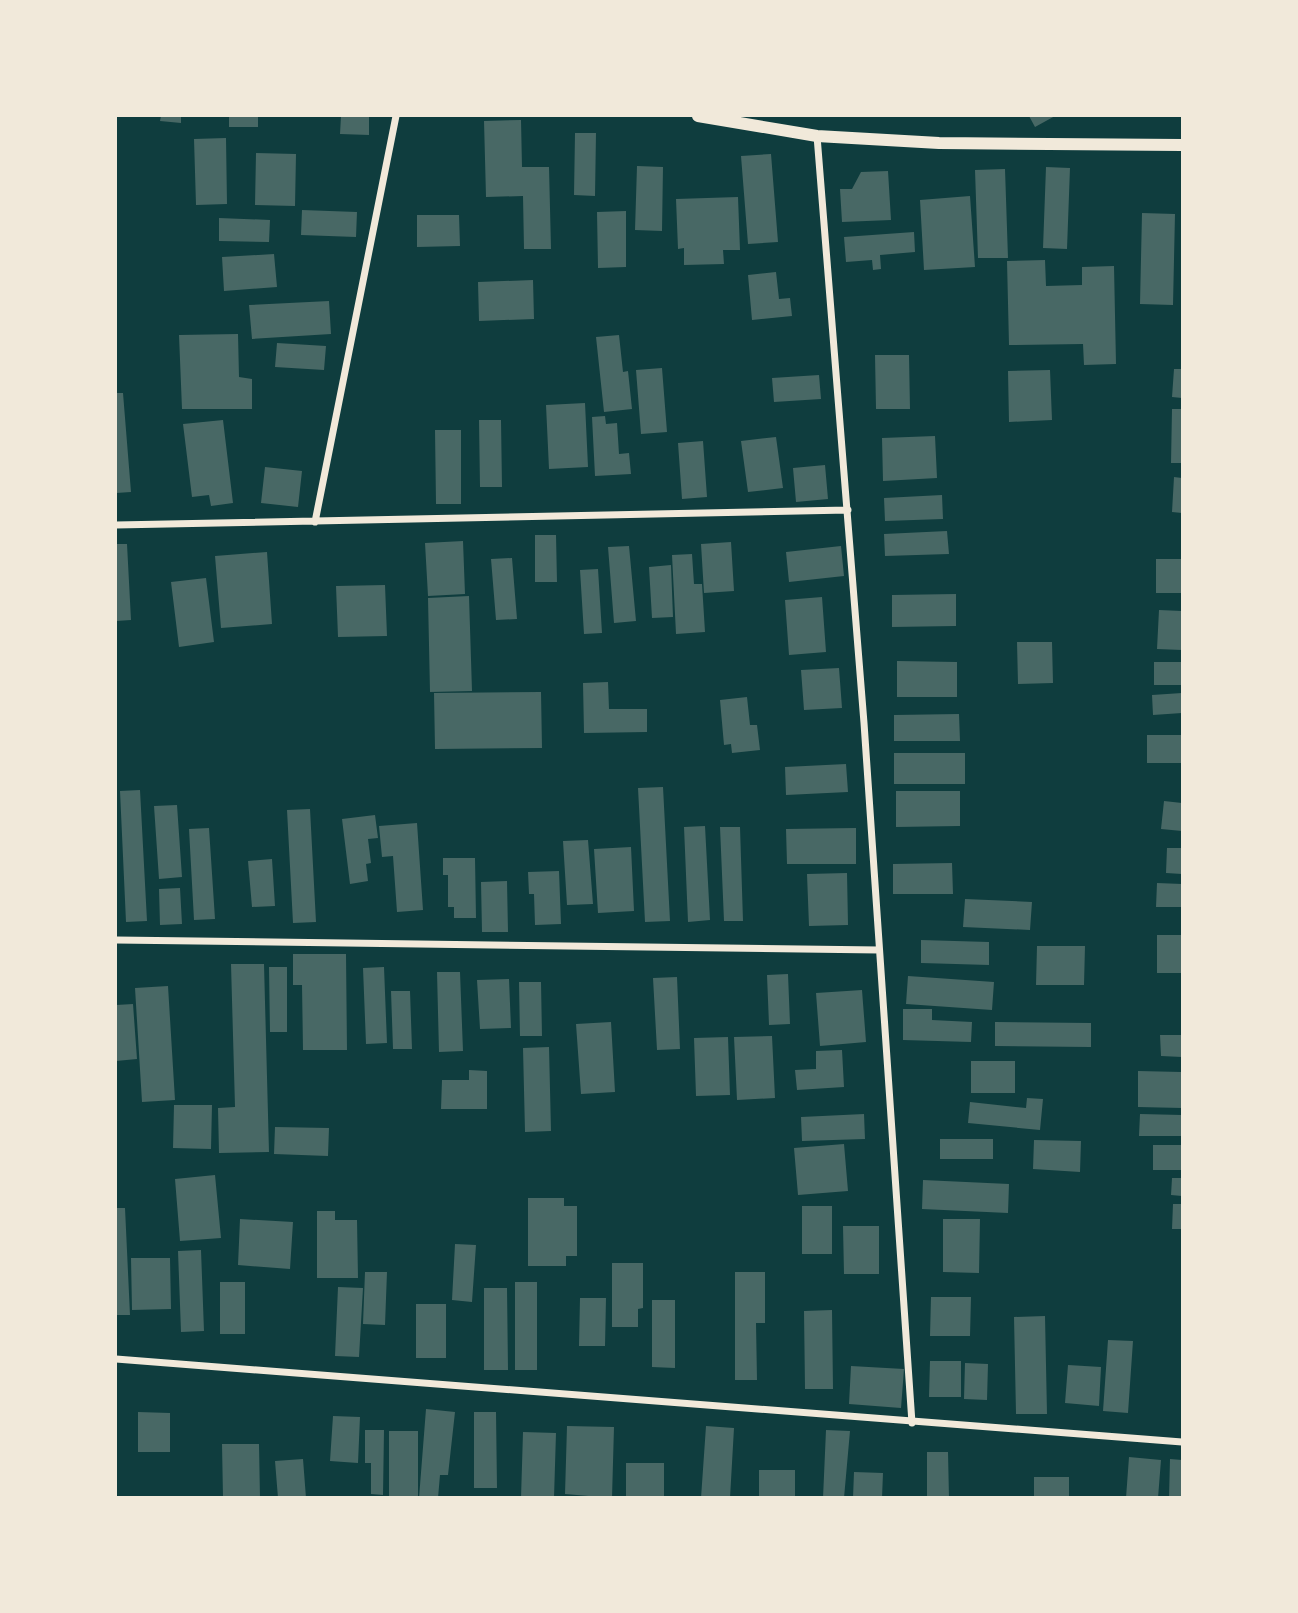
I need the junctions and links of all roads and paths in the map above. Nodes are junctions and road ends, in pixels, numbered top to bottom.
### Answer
1 (396, 116) edge
2 (698, 116) edge
3 (817, 136) junction
4 (1182, 145) edge
5 (848, 510) junction
6 (316, 522) junction
7 (116, 525) edge
8 (116, 940) edge
9 (879, 950) junction
10 (116, 1359) edge
11 (912, 1423) junction
12 (1182, 1442) edge

1 - 6 street
2 - 3 street
3 - 4 street
3 - 5 street
5 - 6 street
5 - 9 street
6 - 7 street
8 - 9 street
9 - 11 street
10 - 11 street
11 - 12 street

